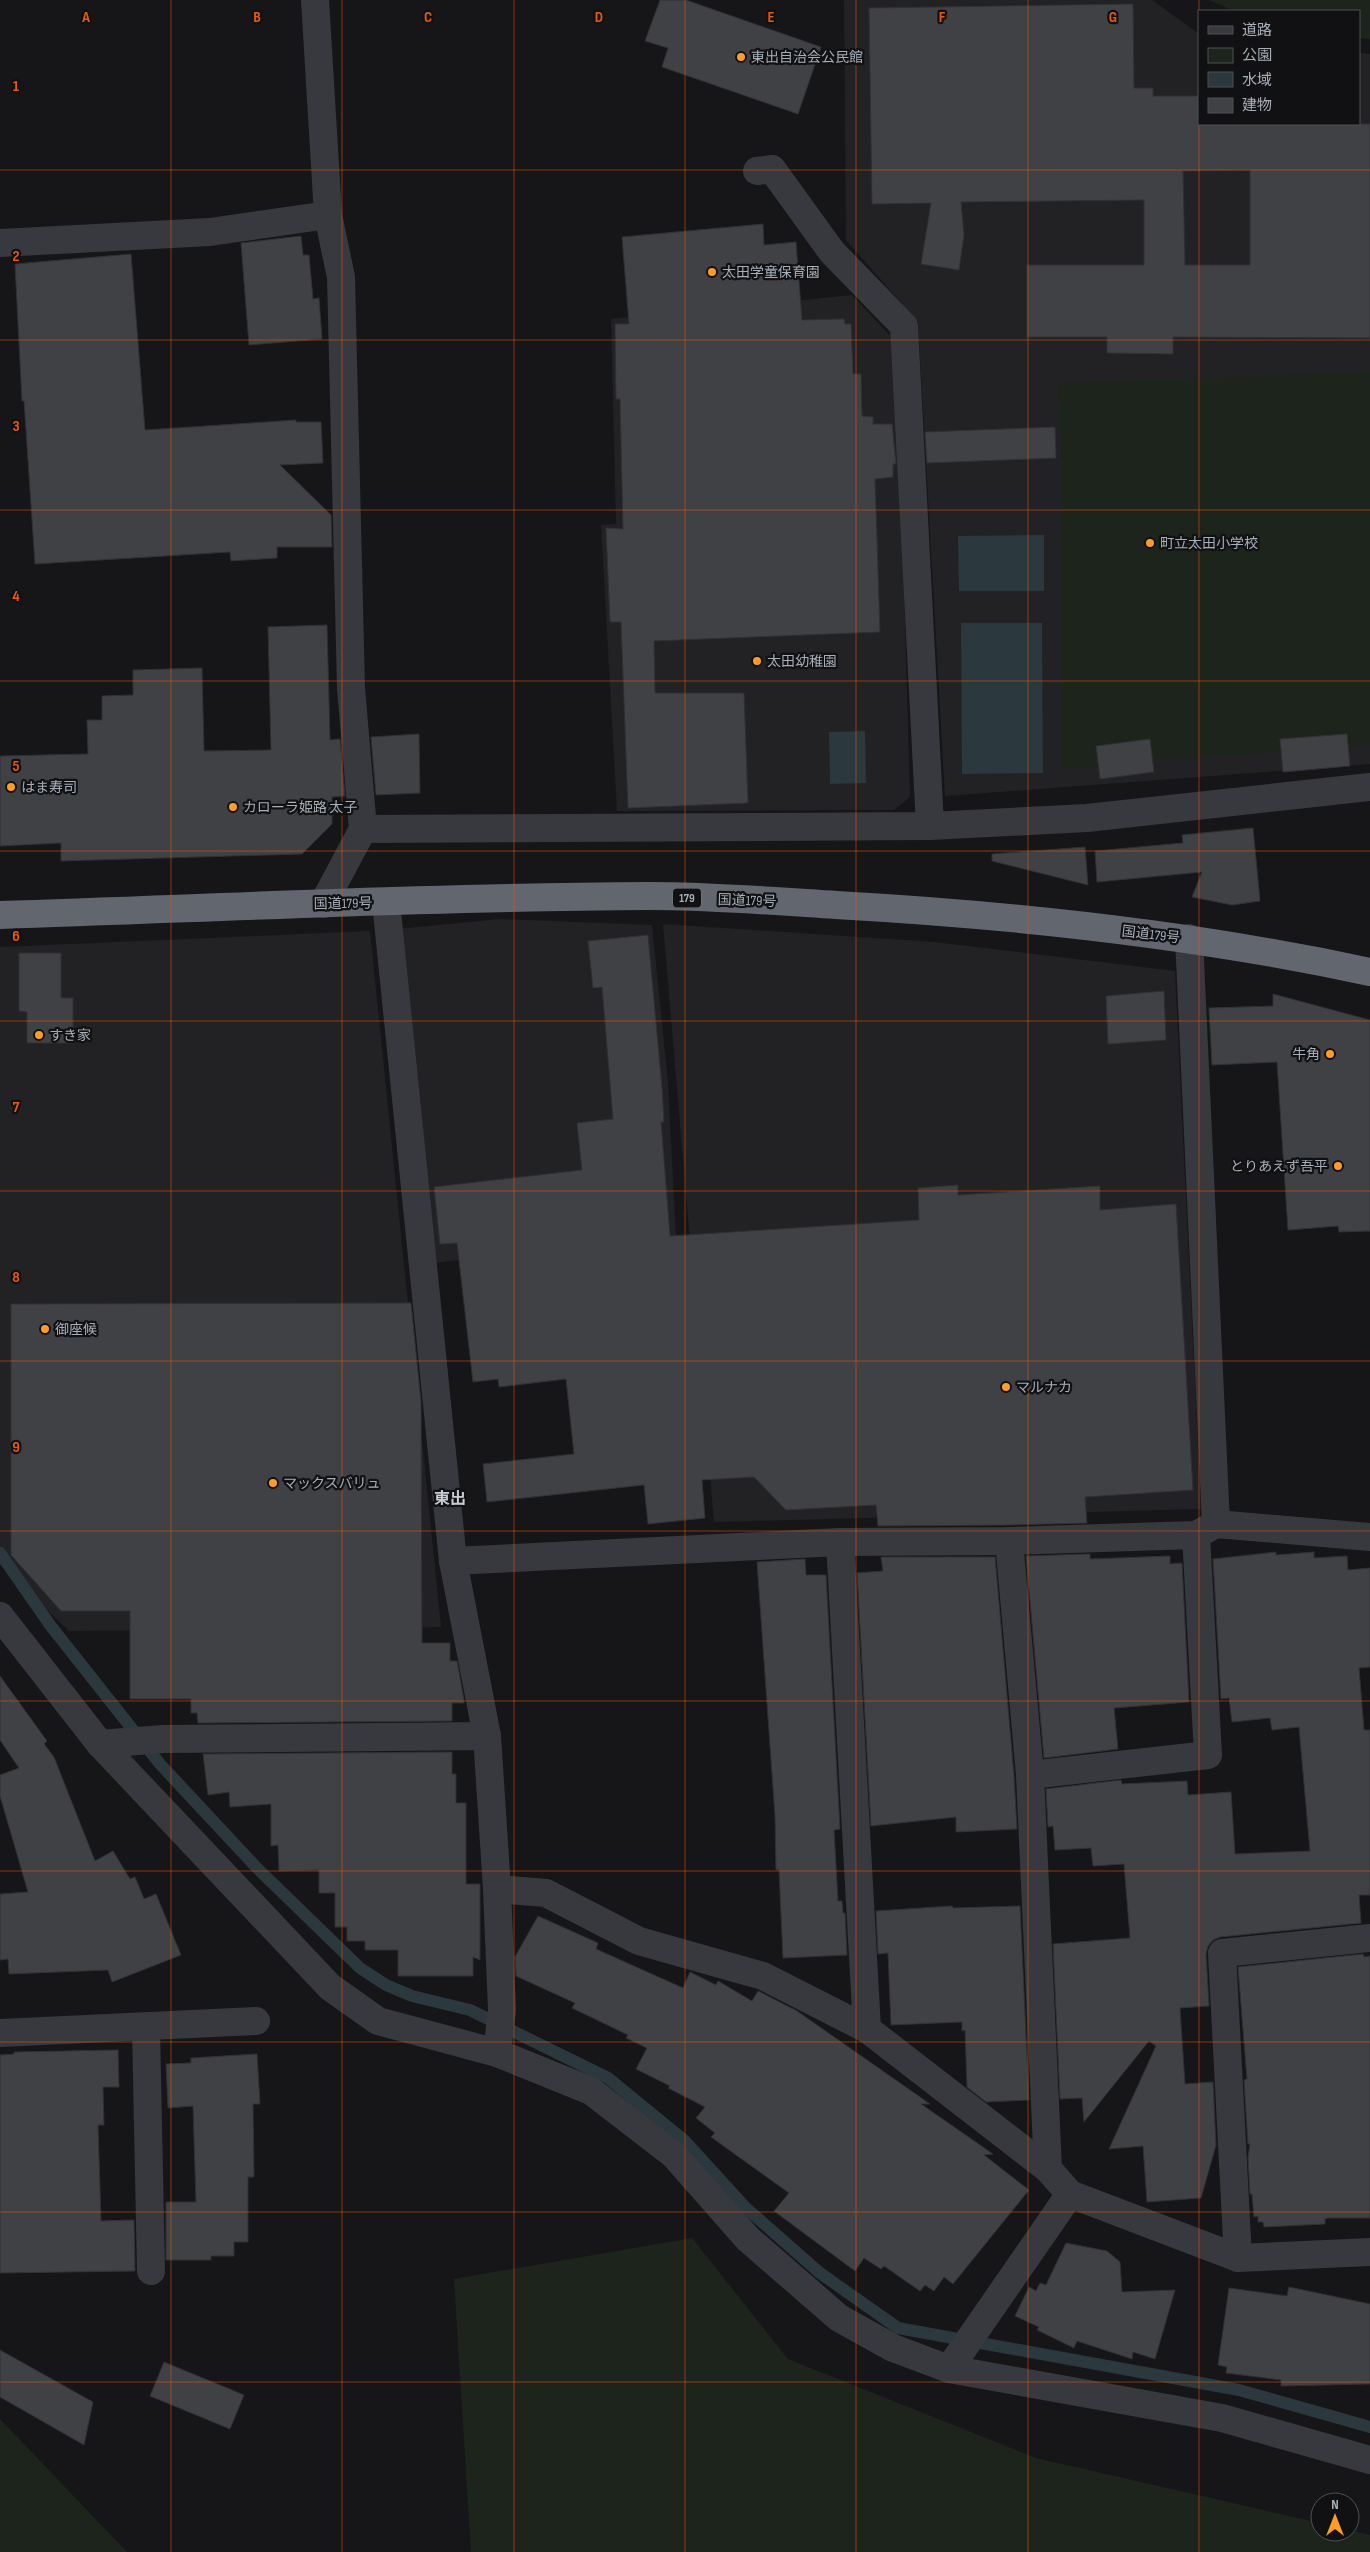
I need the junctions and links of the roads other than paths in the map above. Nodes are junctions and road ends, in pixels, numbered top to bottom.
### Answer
1 (315, 0) edge
2 (757, 171) dead end
3 (328, 215) junction
4 (0, 242) edge
5 (1370, 786) edge
6 (930, 826) junction
7 (364, 829) junction
8 (386, 902) junction
9 (323, 904) junction
10 (0, 915) edge
11 (1189, 938) junction
12 (1370, 972) edge
13 (1206, 1529) junction
14 (1370, 1537) edge
15 (1009, 1541) junction
16 (840, 1542) junction
17 (453, 1561) junction
18 (0, 1616) edge
19 (487, 1736) junction
20 (100, 1744) junction
21 (1030, 1775) junction
22 (497, 1889) junction
23 (1370, 1938) edge
24 (256, 2020) dead end
25 (146, 2027) junction
26 (867, 2029) junction
27 (0, 2033) edge
28 (497, 2053) junction
29 (1048, 2169) junction
30 (1070, 2194) junction
31 (1370, 2252) edge
32 (1238, 2258) junction
33 (150, 2271) dead end
34 (949, 2369) junction
35 (1370, 2460) edge

1 - 3 street
2 - 6 street
3 - 4 street
3 - 7 street
5 - 6 street
6 - 7 street
7 - 9 street
8 - 9 highway, 国道179号 / 179
8 - 11 highway, 国道179号 / 179
8 - 17 street
9 - 10 highway, 国道179号 / 179
11 - 12 highway, 国道179号 / 179
11 - 13 street
13 - 14 street
13 - 15 street
13 - 21 street
15 - 16 street
15 - 21 street
16 - 17 street
16 - 26 street
17 - 19 street
18 - 20 street
19 - 20 street
19 - 22 street
20 - 28 street
21 - 29 street
22 - 26 street
22 - 28 street
23 - 32 street
24 - 25 street
25 - 27 street
25 - 33 street
26 - 29 street
28 - 34 street
29 - 30 street
30 - 32 street
30 - 34 street
31 - 32 street
34 - 35 street

